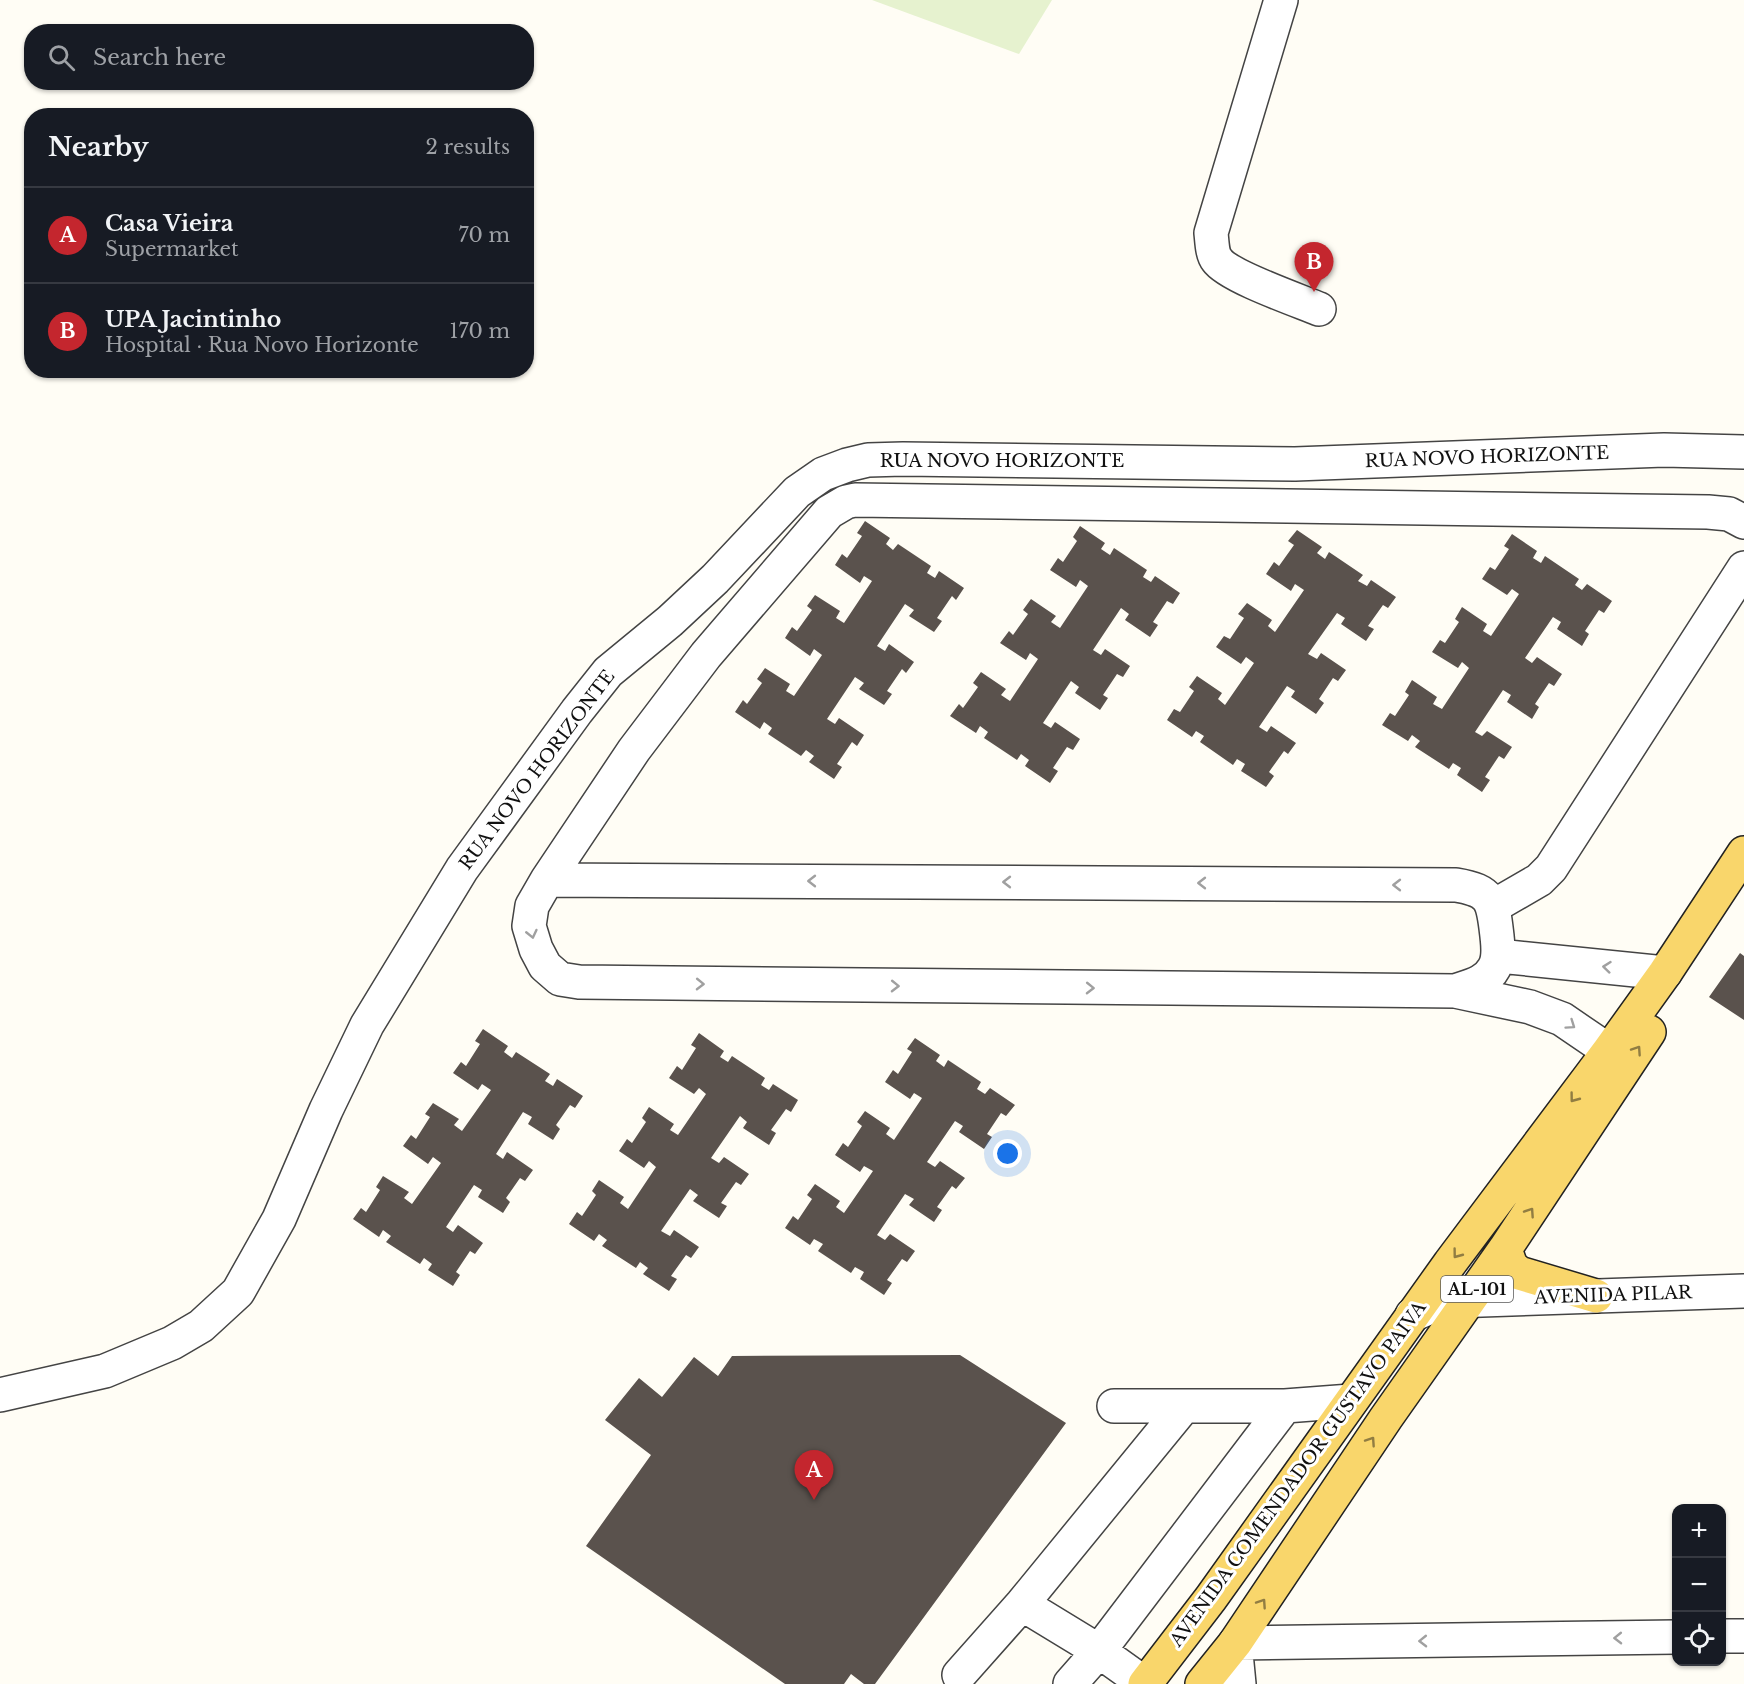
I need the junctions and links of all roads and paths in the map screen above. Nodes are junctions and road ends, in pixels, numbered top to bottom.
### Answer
1 (1281, 0) edge
2 (1319, 309) dead end
3 (1744, 452) edge
4 (1744, 522) edge
5 (1744, 568) edge
6 (1744, 853) edge
7 (547, 879) junction
8 (1744, 889) edge
9 (1494, 906) junction
10 (1498, 956) junction
11 (1665, 973) junction
12 (1455, 991) junction
13 (1609, 1051) junction
14 (1505, 1249) junction
15 (1744, 1291) edge
16 (1596, 1296) junction
17 (1469, 1300) junction
18 (1412, 1315) junction
19 (0, 1395) edge
20 (1351, 1401) junction
21 (1114, 1406) dead end
22 (1184, 1406) junction
23 (1285, 1406) junction
24 (1022, 1604) junction
25 (1726, 1636) edge
26 (1744, 1636) edge
27 (1672, 1637) edge
28 (1235, 1643) junction
29 (1099, 1651) junction
30 (959, 1675) dead end
31 (1070, 1684) edge
32 (1145, 1684) edge
33 (1202, 1684) edge
34 (1239, 1684) edge

1 - 2 street
3 - 19 street, RUA NOVO HORIZONTE
4 - 7 street
5 - 9 street
6 - 11 main road, AVENIDA COMENDADOR GUSTAVO PAIVA / AL-101
9 -> 7 street
7 -> 12 street
14 -> 8 main road, AVENIDA COMENDADOR GUSTAVO PAIVA / AL-101
9 - 10 street
11 -> 10 street
10 - 12 street
11 - 13 main road, AVENIDA COMENDADOR GUSTAVO PAIVA / AL-101
12 -> 13 street
13 -> 18 main road, AVENIDA COMENDADOR GUSTAVO PAIVA / AL-101
14 - 16 main road
14 - 17 main road, AVENIDA COMENDADOR GUSTAVO PAIVA / AL-101
15 - 16 street, AVENIDA PILAR
16 - 17 street, AVENIDA PILAR
17 - 18 street, AVENIDA PILAR
28 -> 17 main road, AVENIDA COMENDADOR GUSTAVO PAIVA / AL-101
18 - 20 main road, AVENIDA COMENDADOR GUSTAVO PAIVA / AL-101
20 - 23 street
20 - 32 main road, AVENIDA COMENDADOR GUSTAVO PAIVA / AL-101
21 - 22 street
22 - 23 street
22 - 24 street
23 - 29 street
24 - 29 street
24 - 30 street
25 - 26 street
27 -> 28 street
28 - 33 main road, AVENIDA COMENDADOR GUSTAVO PAIVA / AL-101
28 - 34 street
29 - 31 street
29 - 32 street

